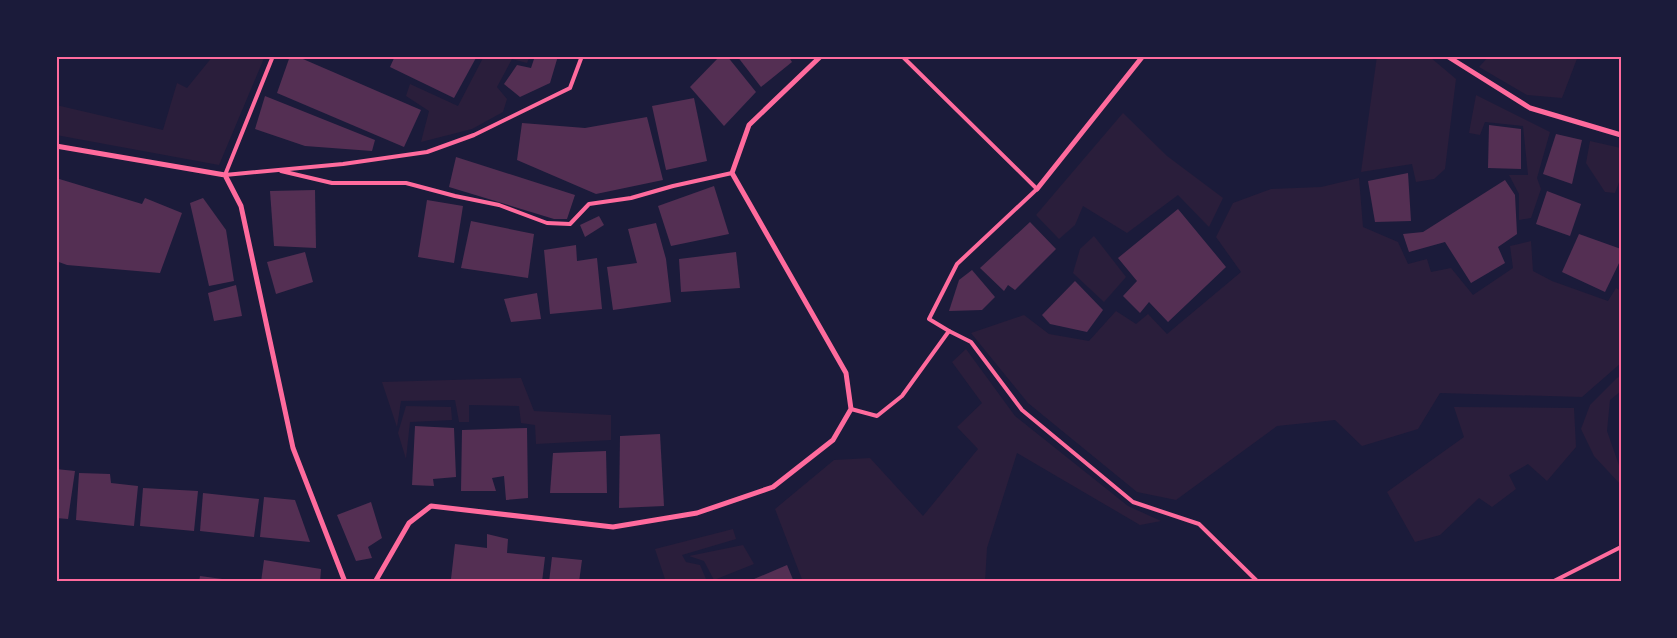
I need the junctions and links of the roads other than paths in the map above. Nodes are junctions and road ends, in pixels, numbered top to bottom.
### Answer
1 (273, 56) edge
2 (582, 56) edge
3 (821, 56) edge
4 (902, 56) edge
5 (1143, 56) edge
6 (1447, 56) edge
7 (1621, 136) edge
8 (56, 146) edge
9 (277, 170) junction
10 (732, 173) junction
11 (225, 175) junction
12 (1037, 189) junction
13 (949, 332) junction
14 (852, 409) junction
15 (1621, 547) edge
16 (345, 582) edge
17 (375, 582) edge
18 (1258, 582) edge
19 (1552, 582) edge

1 - 11 lane
2 - 9 lane
3 - 10 street
4 - 12 lane
5 - 12 street
6 - 7 street
8 - 11 street
9 - 10 lane
9 - 11 lane
10 - 14 street
11 - 16 street
12 - 13 lane
13 - 14 lane
13 - 18 lane
14 - 17 street
15 - 19 lane

